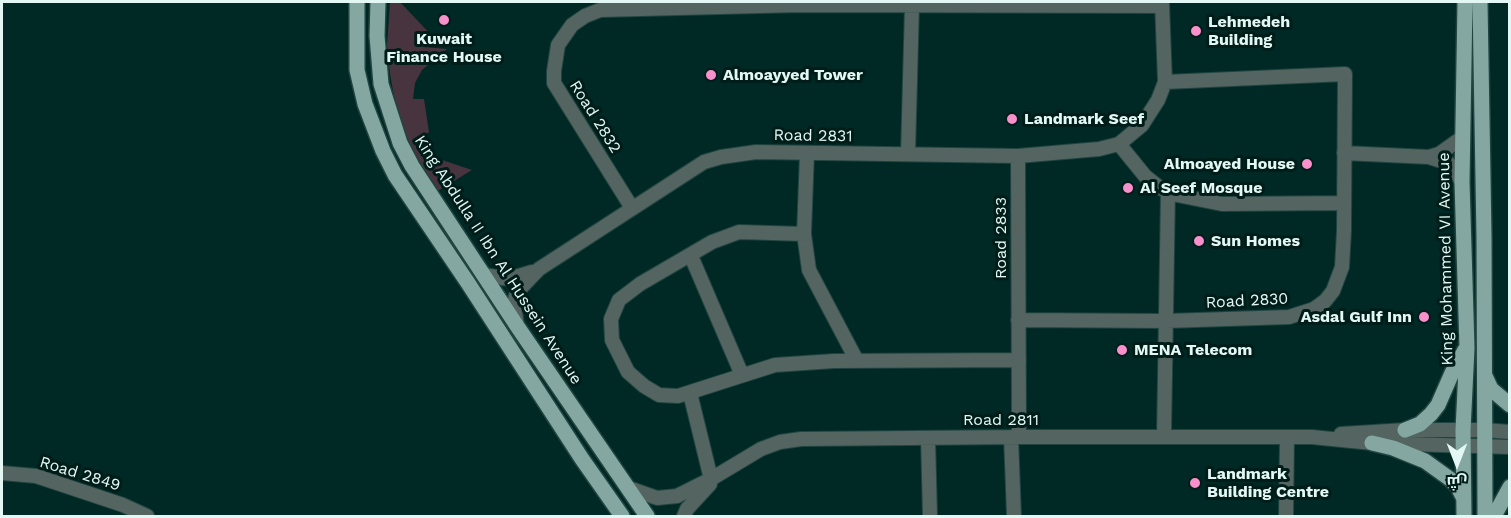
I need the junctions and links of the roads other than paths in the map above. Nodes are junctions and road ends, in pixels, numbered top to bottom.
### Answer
1 (357, 2) edge
2 (378, 2) edge
3 (1465, 2) edge
4 (1480, 2) edge
5 (1162, 4) edge
6 (912, 5) junction
7 (1166, 82) junction
8 (1463, 137) junction
9 (1119, 144) junction
10 (807, 153) junction
11 (1344, 153) junction
12 (908, 154) junction
13 (1017, 156) junction
14 (1429, 157) junction
15 (1462, 182) junction
16 (1168, 191) junction
17 (1343, 202) junction
18 (632, 208) junction
19 (804, 234) junction
20 (691, 256) junction
21 (539, 269) junction
22 (484, 275) junction
23 (1018, 320) junction
24 (1166, 321) junction
25 (517, 326) junction
26 (841, 330) junction
27 (1467, 348) junction
28 (1019, 360) junction
29 (834, 361) junction
30 (857, 361) junction
31 (742, 375) junction
32 (1485, 375) junction
33 (690, 393) junction
34 (1509, 405) edge
35 (1405, 430) junction
36 (1463, 430) junction
37 (1484, 430) junction
38 (1509, 432) edge
39 (1164, 436) junction
40 (1015, 437) junction
41 (1287, 437) junction
42 (1312, 437) junction
43 (928, 438) junction
44 (1372, 443) junction
45 (1463, 447) junction
46 (1485, 447) junction
47 (1509, 447) edge
48 (2, 473) edge
49 (717, 476) junction
50 (1509, 487) edge
51 (629, 488) junction
52 (1463, 496) junction
53 (620, 515) edge
54 (147, 516) edge
55 (647, 516) edge
56 (684, 516) edge
57 (930, 516) edge
58 (1014, 516) edge
59 (1286, 516) edge
60 (1464, 516) edge
61 (1485, 516) edge
62 (1494, 516) edge

1 - 53 main road
2 - 22 main road, King Abdulla II Ibn Al Hussein Avenue
3 - 8 main road, King Mohammed VI Avenue
4 - 32 main road
5 - 6 street, Road 2832
5 - 7 street, Road 2831
6 - 12 street
6 - 18 street, Road 2832
7 - 9 street, Road 2831
7 - 11 street, Road 2830
8 - 14 street
8 - 15 main road, King Mohammed VI Avenue
9 - 13 street, Road 2831
9 - 16 street
10 - 12 street, Road 2831
10 - 18 street, Road 2831
10 - 19 street
11 - 14 street
11 - 17 street, Road 2830
12 - 13 street, Road 2831
13 - 23 street, Road 2833
14 - 15 street
15 - 27 main road, King Mohammed VI Avenue
16 - 17 street
16 - 24 street
17 - 24 street, Road 2830
18 - 21 street, Road 2831
19 - 20 street
19 - 26 street
20 - 31 street
20 - 33 street
21 - 22 street, Road 2831
21 - 25 street, Road 2831
22 - 25 main road, King Abdulla II Ibn Al Hussein Avenue
23 - 24 street
23 - 28 street, Road 2833
24 - 39 street
25 - 51 main road, King Abdulla II Ibn Al Hussein Avenue
26 - 29 street
26 - 30 street
27 - 35 main road
27 - 36 main road, King Mohammed VI Avenue
28 - 30 street
28 - 40 street, Road 2833
29 - 30 street
29 - 31 street
31 - 33 street
32 - 34 main road
32 - 37 main road
33 - 49 street
35 - 36 street, Road 2811
35 - 42 street, Road 2811
36 - 37 street, Road 2811
36 - 45 main road, King Mohammed VI Avenue
37 - 38 street, Road 2811
37 - 46 main road
39 - 40 street, Road 2811
39 - 41 street, Road 2811
40 - 43 street, Road 2811
40 - 58 street, Road 2833
41 - 42 street, Road 2811
41 - 59 street
42 - 44 street, Road 2811
43 - 49 street, Road 2811
43 - 57 street
44 - 45 street, Road 2811
44 - 52 main road
45 - 46 street, Road 2811
45 - 52 main road, King Mohammed VI Avenue
46 - 47 street, Road 2811
46 - 61 main road
48 - 54 street, Road 2849
49 - 51 street, Road 2811
49 - 56 street, Road 2811
50 - 62 main road
51 - 55 main road, King Abdulla II Ibn Al Hussein Avenue
52 - 60 main road, King Mohammed VI Avenue

